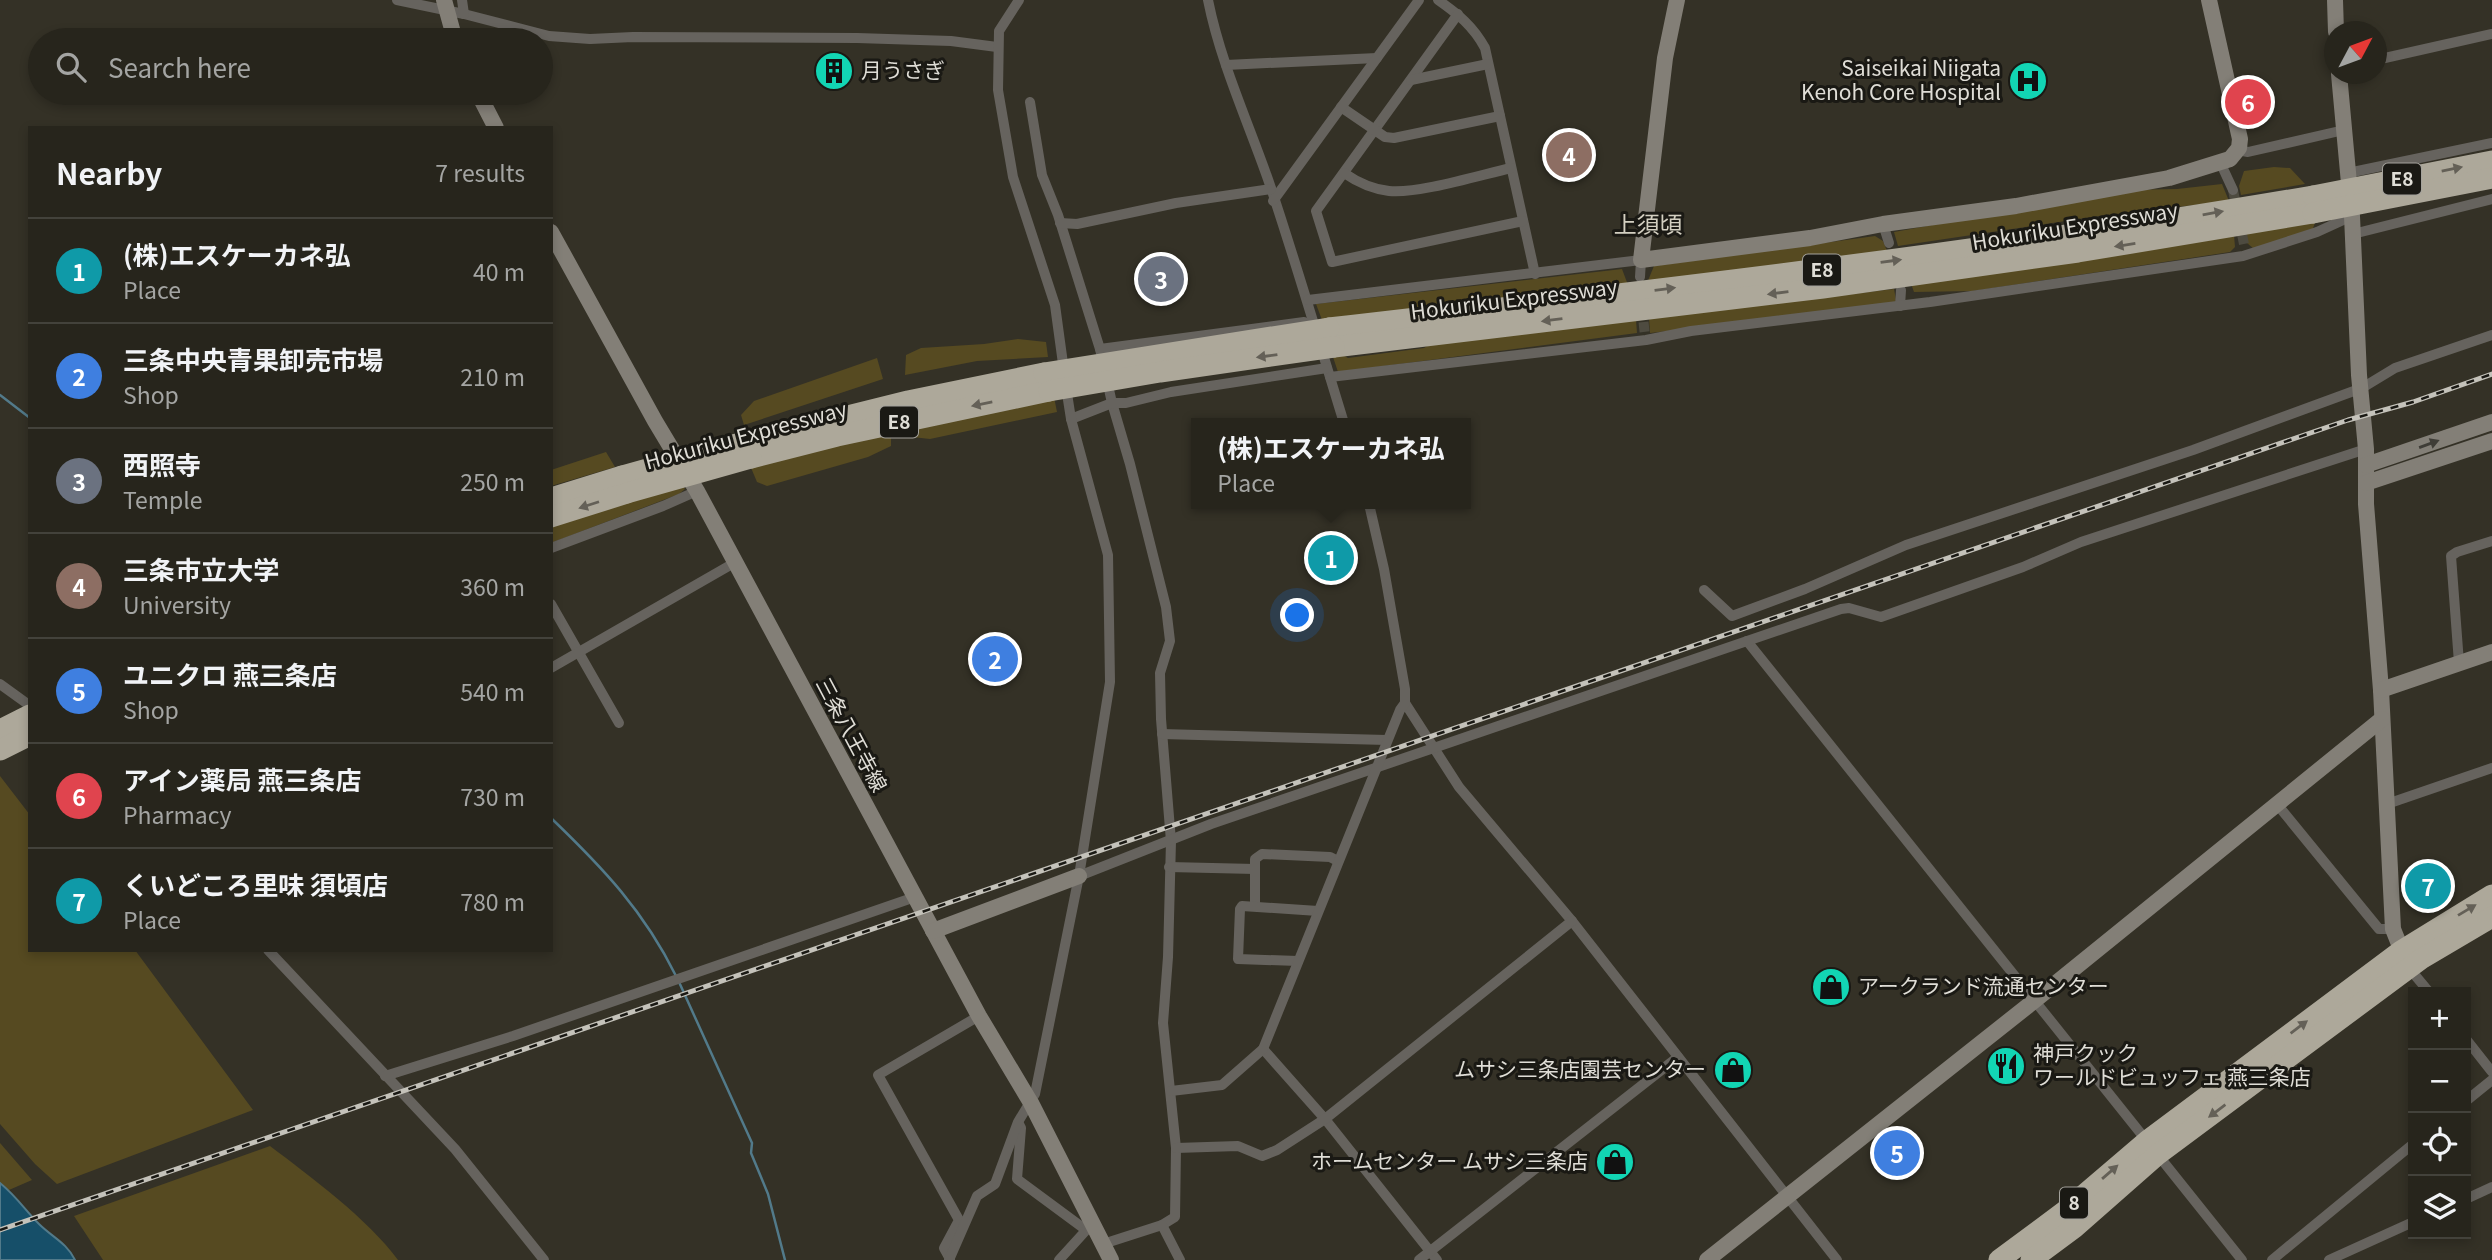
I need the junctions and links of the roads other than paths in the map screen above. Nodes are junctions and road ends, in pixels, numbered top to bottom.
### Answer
1 (397, 0) edge
2 (462, 0) edge
3 (1018, 0) edge
4 (1208, 0) edge
5 (1419, 0) edge
6 (1438, 0) edge
7 (1677, 0) edge
8 (2209, 0) edge
9 (2334, 0) edge
10 (445, 6) edge
11 (464, 14) junction
12 (1458, 14) junction
13 (2335, 21) edge
14 (451, 28) edge
15 (518, 28) edge
16 (2492, 34) edge
17 (553, 36) edge
18 (997, 47) junction
19 (1377, 58) junction
20 (2387, 58) edge
21 (1488, 64) junction
22 (1226, 65) junction
23 (1411, 80) junction
24 (2340, 84) edge
25 (1030, 103) dead end
26 (484, 105) edge
27 (1341, 107) junction
28 (1500, 116) junction
29 (495, 126) edge
30 (1375, 130) junction
31 (2344, 130) junction
32 (2492, 143) edge
33 (2237, 150) junction
34 (2492, 161) edge
35 (2220, 162) junction
36 (1511, 168) junction
37 (1344, 173) junction
38 (2348, 173) junction
39 (2492, 178) edge
40 (2233, 190) tunnel mouth
41 (1272, 195) junction
42 (2492, 198) edge
43 (2313, 204) junction
44 (2352, 216) junction
45 (1523, 220) junction
46 (1060, 223) junction
47 (1883, 224) junction
48 (2353, 234) junction
49 (553, 236) edge
50 (1889, 243) dead end
51 (2244, 244) tunnel mouth
52 (2243, 256) junction
53 (1640, 269) junction
54 (1535, 274) junction
55 (1901, 290) dead end
56 (1308, 300) junction
57 (1900, 306) junction
58 (1326, 332) junction
59 (2492, 335) edge
60 (1100, 349) junction
61 (1329, 372) junction
62 (2361, 388) junction
63 (1112, 403) junction
64 (1343, 418) edge
65 (1071, 419) junction
66 (2492, 422) edge
67 (2492, 441) edge
68 (2366, 457) junction
69 (2367, 483) junction
70 (625, 484) junction
71 (697, 491) junction
72 (553, 498) edge
73 (1370, 509) edge
74 (553, 516) edge
75 (2492, 541) edge
76 (553, 547) edge
77 (734, 563) junction
78 (1704, 590) dead end
79 (553, 608) edge
80 (1747, 641) junction
81 (2492, 652) edge
82 (579, 653) junction
83 (2459, 663) junction
84 (553, 667) edge
85 (0, 684) edge
86 (2381, 690) junction
87 (1405, 703) junction
88 (28, 704) edge
89 (28, 718) edge
90 (2382, 719) junction
91 (619, 723) dead end
92 (1162, 734) junction
93 (11, 740) edge
94 (1387, 740) junction
95 (1434, 748) junction
96 (1376, 767) junction
97 (2492, 768) edge
98 (2276, 803) junction
99 (2387, 804) junction
100 (1171, 841) junction
101 (1338, 861) junction
102 (1169, 866) junction
103 (1255, 869) junction
104 (1079, 876) junction
105 (2492, 895) edge
106 (915, 897) junction
107 (1255, 906) junction
108 (1318, 911) junction
109 (2492, 917) edge
110 (1572, 921) junction
111 (2393, 929) junction
112 (933, 931) junction
113 (270, 952) edge
114 (2405, 959) junction
115 (1298, 961) junction
116 (2425, 987) edge
117 (2034, 1001) junction
118 (979, 1016) junction
119 (2471, 1045) edge
120 (1263, 1049) junction
121 (1678, 1057) junction
122 (2492, 1072) edge
123 (385, 1076) junction
124 (2492, 1080) edge
125 (1171, 1091) junction
126 (2471, 1097) edge
127 (1031, 1103) junction
128 (1325, 1119) junction
129 (1018, 1122) junction
130 (1175, 1148) junction
131 (2152, 1148) junction
132 (2408, 1148) edge
133 (2492, 1187) edge
134 (1787, 1196) junction
135 (2471, 1197) edge
136 (2408, 1224) edge
137 (1089, 1226) junction
138 (1162, 1226) junction
139 (1103, 1244) junction
140 (1433, 1256) edge
141 (950, 1259) edge
142 (544, 1260) edge
143 (1059, 1260) edge
144 (1111, 1260) edge
145 (1180, 1260) edge
146 (1419, 1260) edge
147 (1707, 1260) edge
148 (1837, 1260) edge
149 (1999, 1260) edge
150 (2031, 1260) edge
151 (2242, 1260) edge
152 (2272, 1260) edge
153 (2329, 1260) edge

1 - 10 street
2 - 11 street
3 - 18 street
4 - 22 street
5 - 19 street
6 - 12 street
7 - 53 street
8 - 33 street
9 - 13 street
10 - 11 street
10 - 14 street
11 - 15 street
12 - 21 street
12 - 23 street
16 - 20 street
17 - 18 street
18 - 65 street
19 - 22 street
19 - 27 street
21 - 23 street
21 - 28 street
22 - 41 street
23 - 30 street
24 - 31 street
25 - 46 street
26 - 29 street
27 - 30 street
27 - 41 street
28 - 30 street
28 - 36 street
30 - 37 street
31 - 33 street
31 - 38 street
32 - 38 street
33 - 35 street
43 -> 34 highway, Hokuriku Expressway / E8, bridge
35 - 40 street
35 - 47 street
36 - 37 street
36 - 45 street
37 - 45 street
38 - 44 street
39 - 43 highway, Hokuriku Expressway / E8, bridge
41 - 46 street
41 - 56 street
42 - 48 street
43 - 58 highway, Hokuriku Expressway / E8
44 - 48 street
44 - 52 street
45 - 54 street
46 - 60 street
47 - 50 street
47 - 53 street
48 - 62 street
49 - 71 street, 三条八王寺線
51 - 52 street
52 - 57 street
53 - 54 street
54 - 56 street
55 - 57 street
56 - 58 street
57 - 61 street
58 - 60 street
58 - 61 street
58 - 70 highway, Hokuriku Expressway / E8, bridge
59 - 62 street
60 - 63 street
61 - 63 street
61 - 64 street
62 - 68 street
62 - 78 street
63 - 65 street
63 - 92 street
65 - 104 street
68 -> 66 street
67 - 69 street
68 - 69 street
68 - 80 street
69 - 86 street
70 - 72 highway, Hokuriku Expressway / E8
70 -> 74 highway, Hokuriku Expressway / E8
71 - 76 street
71 - 77 street, 三条八王寺線
73 - 87 street
75 - 83 street
77 - 82 street
77 - 106 street, 三条八王寺線
79 - 82 street
80 - 95 street
80 - 117 street
81 - 83 street
82 - 84 street
82 - 91 street
83 - 86 street
85 - 88 street
86 - 90 street
87 - 94 street
87 - 95 street
89 - 93 highway
90 - 98 street
90 - 99 street
92 - 94 street
92 - 100 street
94 - 96 street
95 - 96 street
95 - 110 street
96 - 100 street
96 - 101 street
97 - 99 street
98 - 111 street
98 - 117 street
99 - 111 street
100 - 102 street
100 - 104 street
101 - 103 street
101 - 108 street
102 - 103 street
102 - 125 street
103 - 107 street
104 - 112 street
104 - 127 street
114 -> 105 highway, 8
106 - 112 street, 三条八王寺線
106 - 123 street
107 - 108 street
107 - 115 street
108 - 115 street
109 - 114 highway, 8
110 - 121 street
110 - 128 street
111 - 114 street
112 - 118 street, 三条八王寺線
113 - 123 street
114 - 116 street
114 - 131 highway, 8
115 - 120 street
117 - 131 street
117 - 134 street
118 - 127 street, 三条八王寺線
118 - 141 street
119 - 122 street
120 - 125 street
120 - 128 street
121 - 134 street
121 - 140 street
123 - 142 street
124 - 126 street
125 - 130 street
127 - 129 street
127 - 137 street, 三条八王寺線
128 - 130 street
128 - 140 street
129 - 137 street
129 - 141 street
130 - 138 street
149 -> 131 highway, 8
131 - 150 highway, 8
131 - 151 street
132 - 152 street
133 - 135 street
134 - 147 street
134 - 148 street
136 - 153 street
137 - 139 street, 三条八王寺線
137 - 143 street
138 - 139 street
138 - 145 street
139 - 144 street, 三条八王寺線
140 - 146 street

